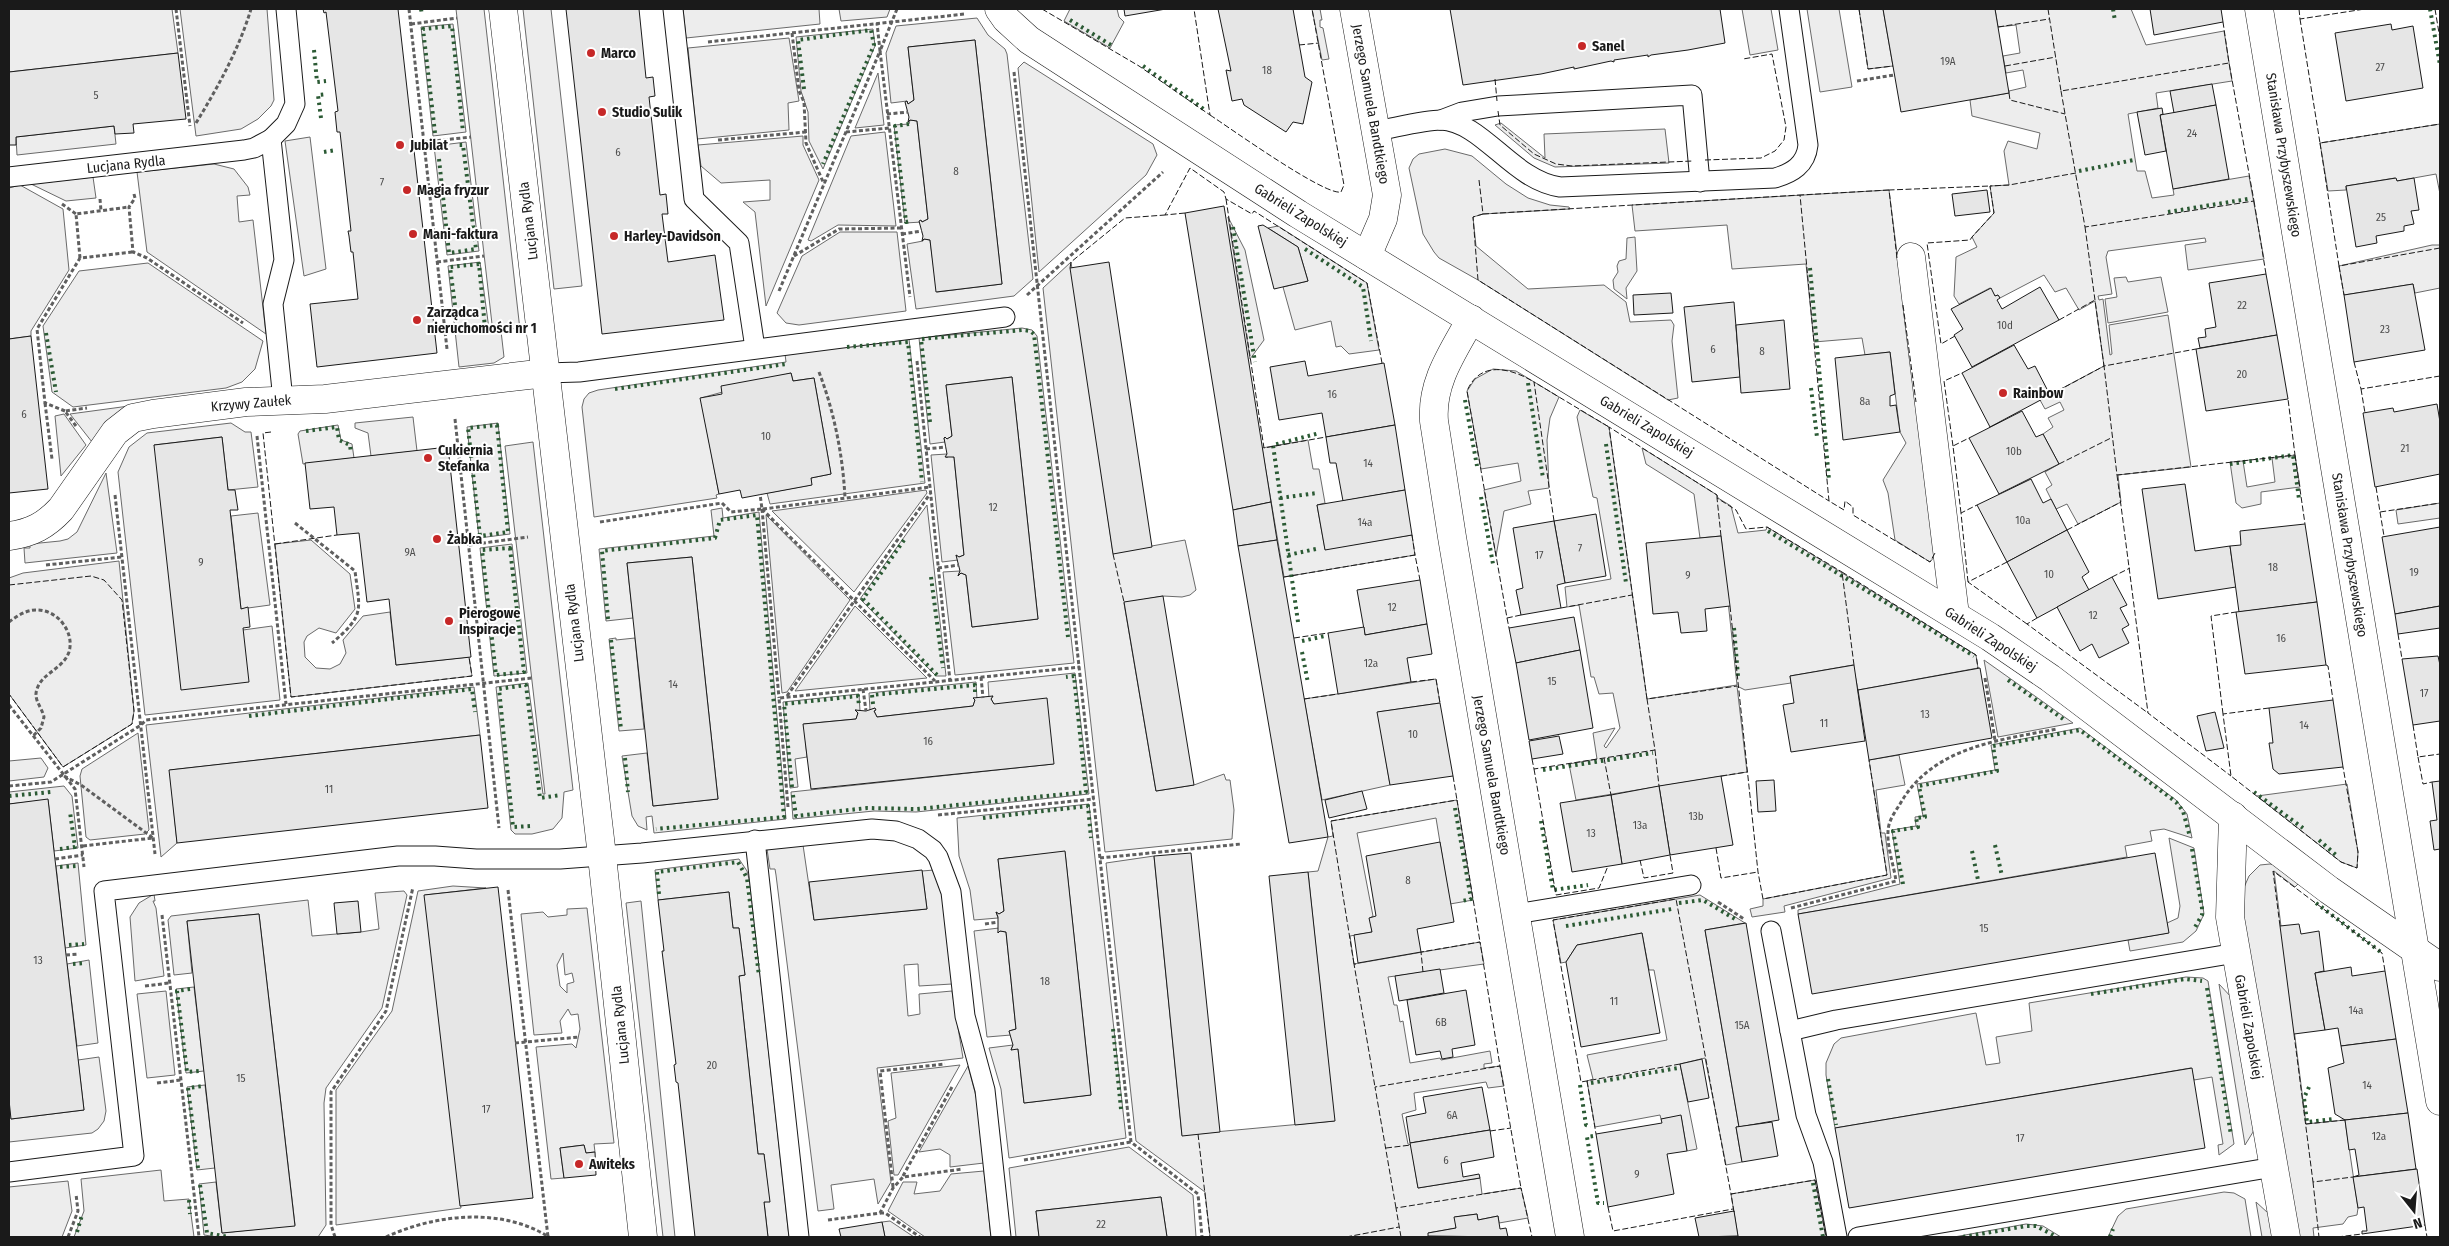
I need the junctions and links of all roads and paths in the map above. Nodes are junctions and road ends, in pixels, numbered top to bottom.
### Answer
1 (176, 9) edge
2 (251, 9) edge
3 (286, 9) edge
4 (409, 9) edge
5 (503, 9) edge
6 (673, 9) edge
7 (999, 9) edge
8 (1354, 9) edge
9 (1789, 9) edge
10 (2259, 9) edge
11 (971, 14) dead end
12 (457, 18) dead end
13 (411, 24) junction
14 (877, 24) junction
15 (792, 33) junction
16 (677, 45) junction
17 (1013, 66) dead end
18 (1894, 75) dead end
19 (1857, 81) dead end
20 (908, 112) dead end
21 (887, 114) dead end
22 (1441, 120) junction
23 (888, 128) dead end
24 (1376, 131) junction
25 (806, 132) junction
26 (846, 132) junction
27 (470, 137) dead end
28 (271, 138) junction
29 (424, 142) junction
30 (688, 143) junction
31 (132, 164) junction
32 (1163, 172) dead end
33 (9, 177) edge
34 (1700, 182) junction
35 (824, 184) junction
36 (129, 207) junction
37 (901, 228) dead end
38 (922, 231) dead end
39 (902, 234) dead end
40 (133, 252) junction
41 (484, 256) dead end
42 (794, 256) junction
43 (1368, 256) junction
44 (1911, 257) dead end
45 (80, 258) junction
46 (437, 262) junction
47 (1037, 286) junction
48 (779, 292) dead end
49 (1004, 317) joint
50 (1471, 319) junction
51 (802, 342) junction
52 (278, 346) junction
53 (755, 348) junction
54 (447, 350) dead end
55 (546, 373) junction
56 (283, 400) junction
57 (246, 402) junction
58 (46, 403) junction
59 (65, 411) dead end
60 (455, 416) dead end
61 (946, 448) dead end
62 (926, 449) dead end
63 (53, 469) dead end
64 (930, 486) dead end
65 (760, 494) dead end
66 (930, 494) dead end
67 (845, 498) junction
68 (762, 509) junction
69 (598, 522) dead end
70 (295, 523) dead end
71 (9, 536) edge
72 (534, 536) dead end
73 (469, 545) junction
74 (122, 557) dead end
75 (959, 565) dead end
76 (39, 566) dead end
77 (938, 568) dead end
78 (124, 570) dead end
79 (125, 584) dead end
80 (855, 599) junction
81 (1955, 615) junction
82 (9, 622) edge
83 (332, 643) dead end
84 (1080, 667) junction
85 (982, 677) junction
86 (1984, 677) dead end
87 (532, 678) dead end
88 (484, 682) junction
89 (935, 682) junction
90 (863, 688) junction
91 (786, 697) junction
92 (779, 698) junction
93 (983, 698) dead end
94 (286, 704) junction
95 (9, 705) edge
96 (866, 711) dead end
97 (2067, 728) dead end
98 (32, 737) junction
99 (1995, 741) junction
100 (63, 775) junction
101 (9, 786) edge
102 (1094, 799) junction
103 (789, 814) dead end
104 (929, 816) dead end
105 (2233, 816) junction
106 (500, 829) dead end
107 (755, 840) junction
108 (1241, 844) dead end
109 (83, 846) junction
110 (83, 855) junction
111 (420, 855) junction
112 (602, 856) junction
113 (1100, 858) junction
114 (55, 859) dead end
115 (85, 874) dead end
116 (506, 881) dead end
117 (1691, 884) joint
118 (1515, 914) junction
119 (1771, 931) junction
120 (2416, 949) junction
121 (2236, 953) junction
122 (2440, 967) edge
123 (1790, 1031) junction
124 (579, 1037) dead end
125 (525, 1042) junction
126 (515, 1043) dead end
127 (970, 1057) junction
128 (2440, 1101) edge
129 (1131, 1142) junction
130 (73, 1164) junction
131 (993, 1165) junction
132 (2274, 1167) junction
133 (9, 1172) edge
134 (903, 1177) junction
135 (893, 1188) junction
136 (880, 1213) junction
137 (799, 1231) edge
138 (68, 1237) edge
139 (335, 1237) edge
140 (386, 1237) edge
141 (549, 1237) edge
142 (643, 1237) edge
143 (920, 1237) edge
144 (1001, 1237) edge
145 (1202, 1237) edge
146 (1570, 1237) edge
147 (1837, 1237) edge
148 (1858, 1237) edge
149 (2286, 1237) edge

1 - 2 path
3 - 28 lane, Lucjana Rydla
4 - 13 path
5 - 55 street, Lucjana Rydla
6 - 16 lane
7 - 43 street, Gabrieli Zapolskiej
8 - 24 street, Jerzego Samuela Bandtkiego
9 - 34 lane
10 - 120 street, Stanisława Przybyszewskiego
11 - 14 path
12 - 13 path
13 - 29 path
14 - 15 path
14 - 26 path
15 - 16 path
15 - 25 path
16 - 30 lane
17 - 47 path
18 - 19 path
20 - 21 path
22 - 24 lane
22 - 34 lane
22 - 34 lane
23 - 26 path
24 - 43 street, Jerzego Samuela Bandtkiego
25 - 30 path
25 - 35 path
26 - 35 path
27 - 29 path
28 - 31 lane, Lucjana Rydla
28 - 52 lane
29 - 46 path
30 - 53 lane
31 - 33 lane, Lucjana Rydla
31 - 36 path
32 - 47 path
35 - 42 path
36 - 40 path
36 - 45 path
37 - 42 path
38 - 39 path
40 - 45 path
40 - 52 path
41 - 46 path
42 - 48 path
43 - 50 street, Gabrieli Zapolskiej
44 - 81 street
45 - 58 path
46 - 54 path
47 - 49 path
47 - 84 path
49 - 51 lane
50 - 81 street, Gabrieli Zapolskiej
50 - 118 street, Jerzego Samuela Bandtkiego
51 - 53 lane
51 - 67 path
52 - 56 lane
53 - 55 lane
55 - 56 street, Krzywy Zaułek
55 - 112 street, Lucjana Rydla
56 - 57 street, Krzywy Zaułek
57 - 71 street, Krzywy Zaułek
57 - 94 path
58 - 59 path
58 - 63 path
60 - 73 path
61 - 62 path
64 - 67 path
65 - 68 path
66 - 80 path
67 - 68 path
68 - 69 path
68 - 80 path
68 - 92 path
70 - 83 path
72 - 73 path
73 - 88 path
74 - 76 path
75 - 77 path
78 - 79 path
80 - 89 path
80 - 91 path
81 - 105 street, Gabrieli Zapolskiej
82 - 98 path
84 - 85 path
84 - 102 path
85 - 89 path
85 - 93 path
86 - 99 path
87 - 88 path
88 - 94 path
88 - 106 path
89 - 90 path
90 - 91 path
90 - 96 path
91 - 92 path
92 - 103 path
94 - 100 path
95 - 98 path
97 - 99 path
98 - 100 path
99 - 119 path
100 - 101 path
100 - 109 path
100 - 109 path
102 - 104 path
102 - 113 path
105 - 120 street, Gabrieli Zapolskiej
105 - 121 street, Gabrieli Zapolskiej
107 - 112 lane
107 - 127 lane
107 - 137 lane
108 - 113 path
109 - 110 path
110 - 114 path
110 - 115 path
111 - 112 lane
111 - 130 lane
111 - 139 path
112 - 142 street, Lucjana Rydla
113 - 129 path
116 - 125 path
117 - 118 lane
117 - 119 path
118 - 146 street, Jerzego Samuela Bandtkiego
119 - 123 lane
120 - 122 street, Gabrieli Zapolskiej
120 - 128 street, Stanisława Przybyszewskiego
121 - 123 lane
121 - 132 street, Gabrieli Zapolskiej
123 - 147 lane
124 - 125 path
125 - 126 path
125 - 141 path
127 - 131 lane
127 - 134 path
127 - 135 path
129 - 131 path
129 - 145 path
130 - 133 lane
130 - 138 path
131 - 134 path
131 - 144 lane
132 - 148 lane
132 - 149 street, Gabrieli Zapolskiej
134 - 135 path
135 - 136 path
136 - 137 path
136 - 143 path
140 - 141 path

